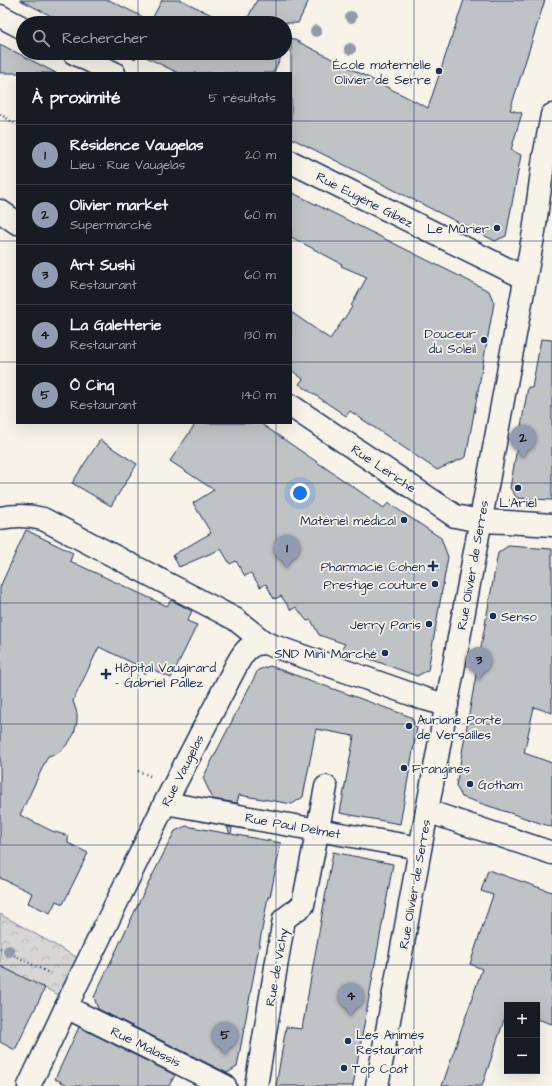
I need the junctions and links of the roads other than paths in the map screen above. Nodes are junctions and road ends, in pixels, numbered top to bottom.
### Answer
1 (0, 16) edge
2 (16, 24) edge
3 (88, 60) edge
4 (112, 72) edge
5 (552, 115) edge
6 (548, 158) edge
7 (292, 162) edge
8 (0, 211) edge
9 (16, 222) edge
10 (525, 278) junction
11 (292, 407) edge
12 (0, 518) edge
13 (480, 521) junction
14 (552, 525) edge
15 (265, 642) junction
16 (447, 705) junction
17 (326, 787) dead end
18 (165, 803) junction
19 (427, 812) junction
20 (318, 830) junction
21 (420, 848) junction
22 (552, 853) edge
23 (66, 1007) junction
24 (29, 1086) edge
25 (225, 1086) edge
26 (256, 1086) edge
27 (377, 1086) edge

1 - 2 street
3 - 4 street
5 - 6 street, Rue Olivier de Serres
6 - 10 street, Rue Olivier de Serres
7 - 10 street, Rue Eugène Gibez
8 - 9 street
10 - 13 street, Rue Olivier de Serres
11 - 13 street, Rue Leriche
12 - 15 street
13 - 14 street, Rue Leriche
13 - 16 street, Rue Olivier de Serres
15 - 16 street
15 - 18 street, Rue Vaugelas
16 - 19 street, Rue Olivier de Serres
17 - 20 street, Rue de Vichy
18 - 20 street, Rue Paul Delmet
18 - 23 street, Rue Vaugelas
19 - 21 street, Rue Olivier de Serres
19 - 22 street
20 - 21 street, Rue Paul Delmet
20 - 26 street, Rue de Vichy
21 - 27 street, Rue Olivier de Serres
23 - 24 street, Rue Vaugelas
23 - 25 street, Rue Malassis

